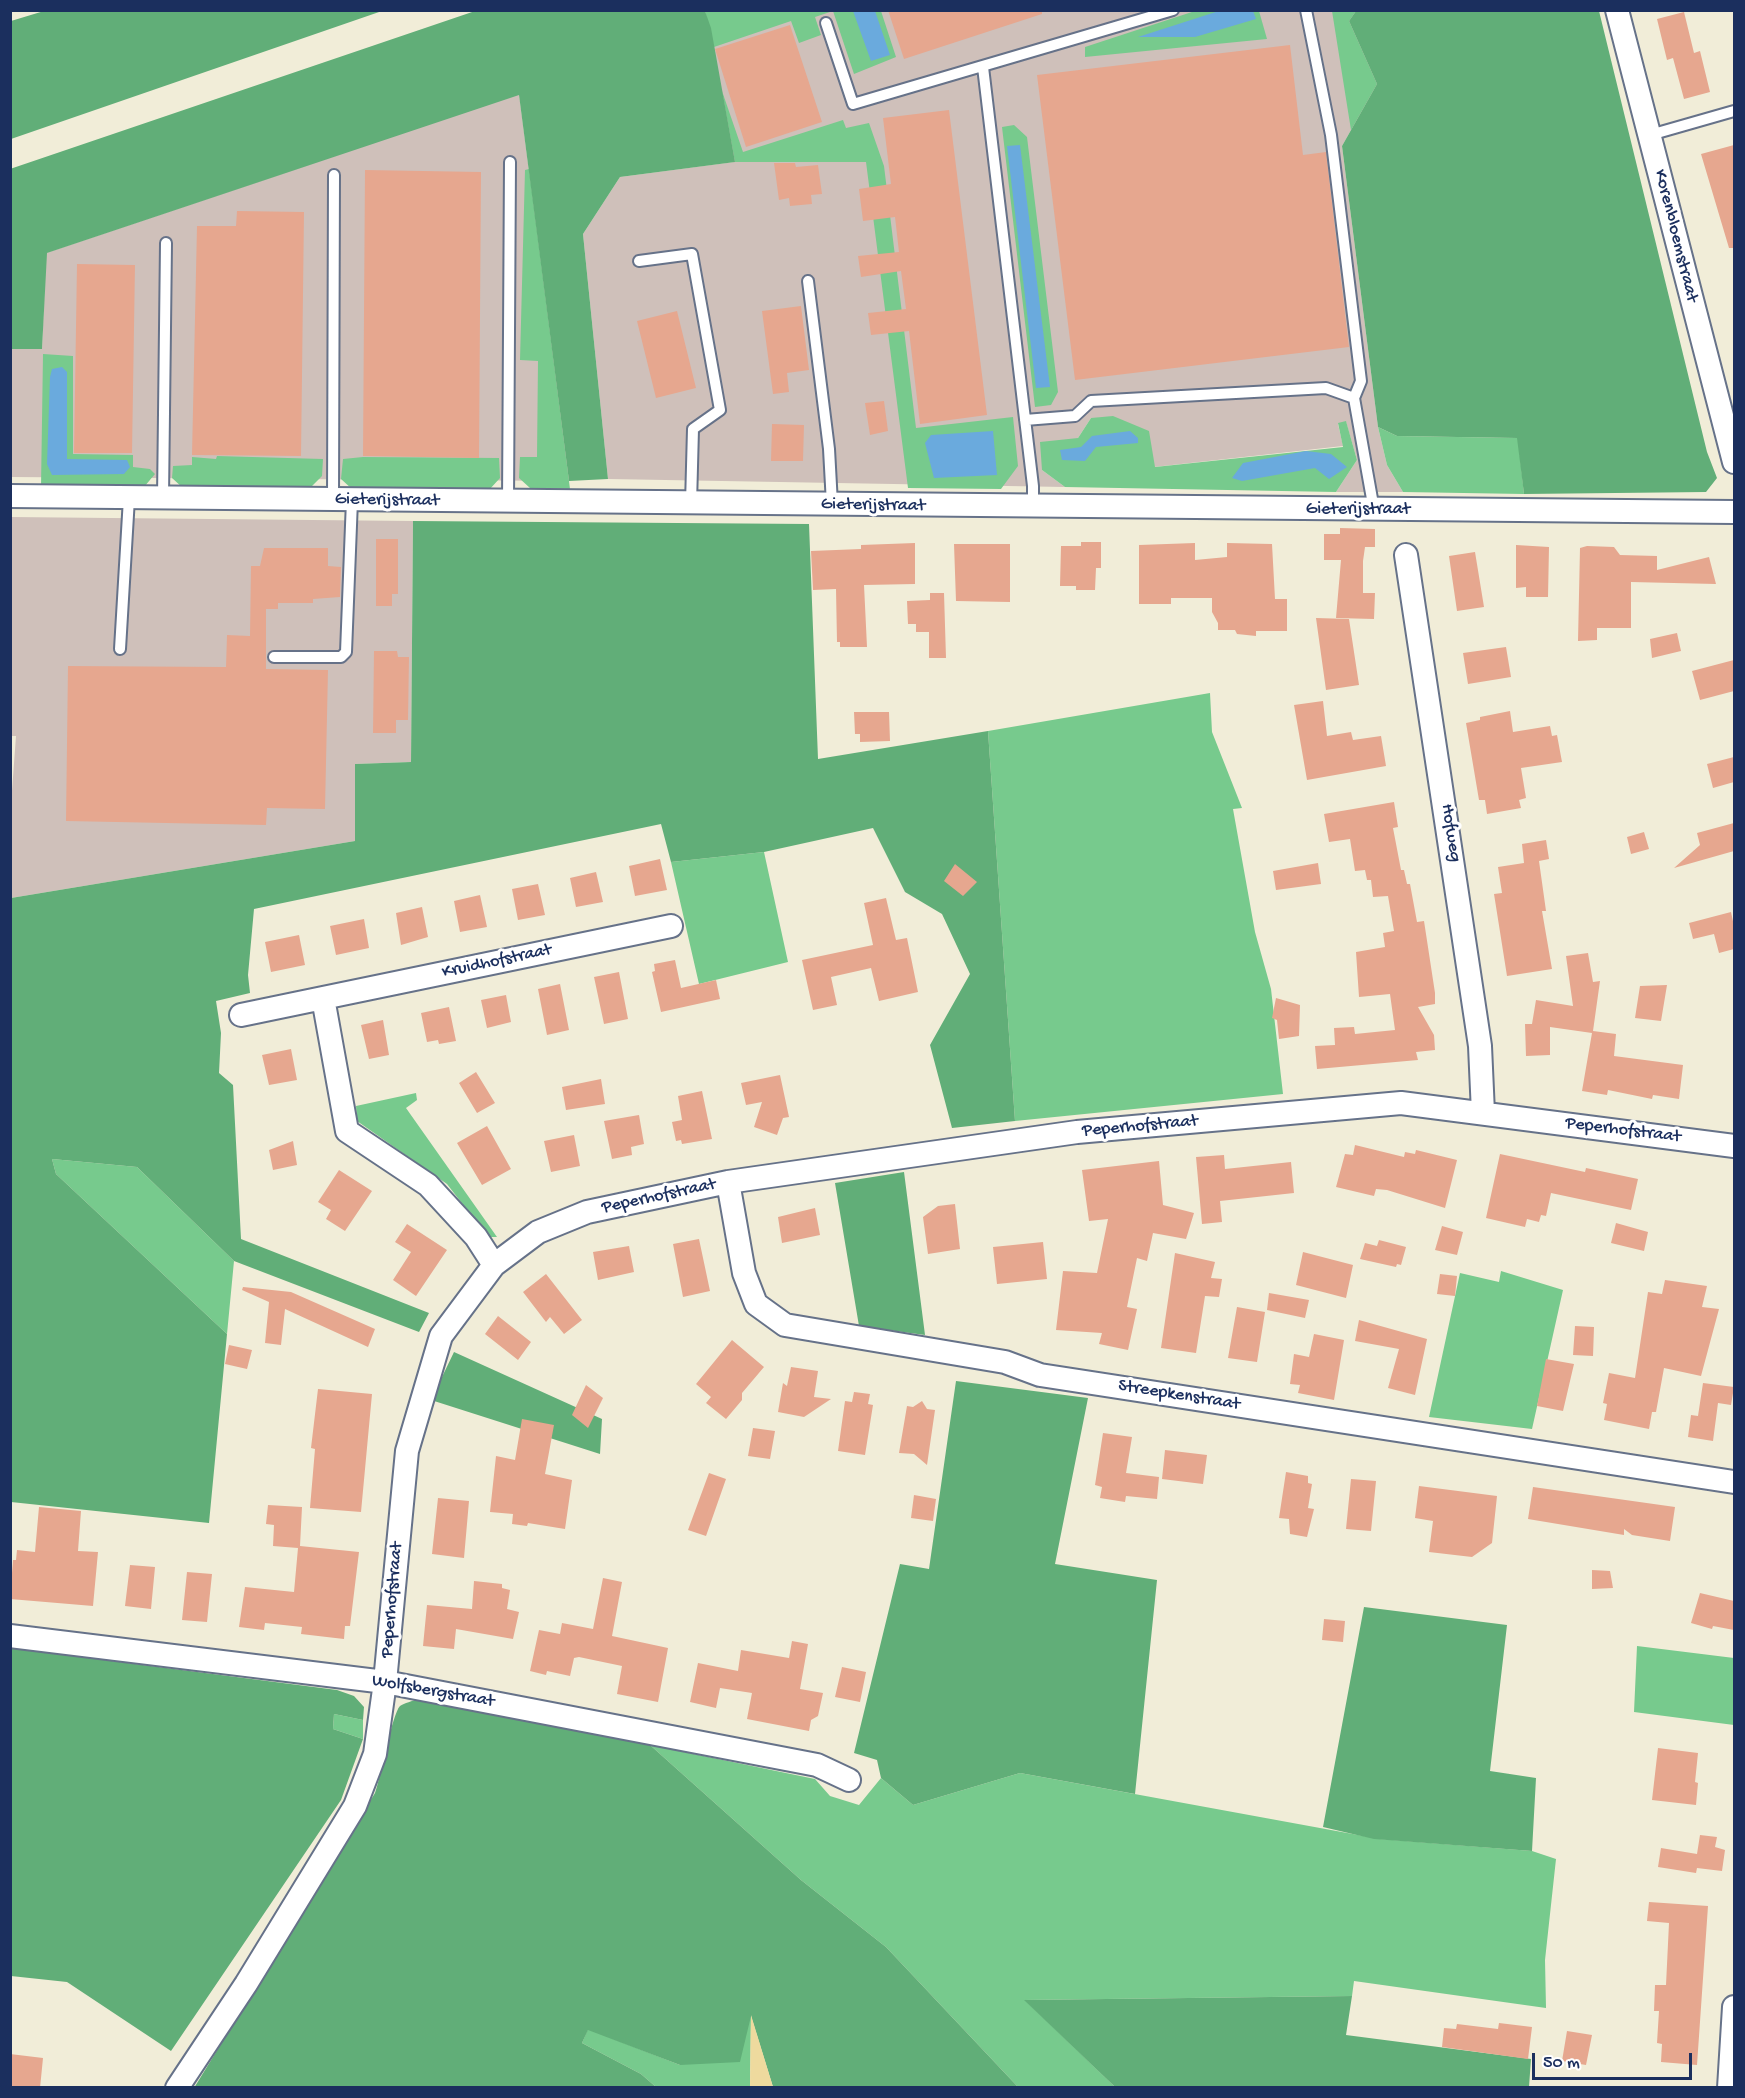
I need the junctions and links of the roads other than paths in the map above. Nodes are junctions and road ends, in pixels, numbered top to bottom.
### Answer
1 (1173, 10) edge
2 (1306, 10) edge
3 (1617, 10) edge
4 (826, 23) dead end
5 (983, 67) junction
6 (1734, 111) edge
7 (1650, 135) junction
8 (510, 162) dead end
9 (334, 175) dead end
10 (166, 243) dead end
11 (639, 261) dead end
12 (808, 281) dead end
13 (1354, 398) junction
14 (1025, 420) junction
15 (1734, 462) edge
16 (10, 496) edge
17 (129, 498) junction
18 (163, 498) junction
19 (342, 500) junction
20 (508, 502) junction
21 (692, 504) junction
22 (832, 506) junction
23 (1033, 508) junction
24 (1374, 510) junction
25 (1734, 512) edge
26 (1406, 555) dead end
27 (120, 650) dead end
28 (274, 657) dead end
29 (671, 926) dead end
30 (324, 998) junction
31 (240, 1015) dead end
32 (1483, 1113) junction
33 (1734, 1146) edge
34 (728, 1182) junction
35 (494, 1265) junction
36 (1734, 1482) edge
37 (10, 1636) edge
38 (385, 1682) junction
39 (849, 1780) dead end
40 (1734, 2007) edge
41 (177, 2088) edge
42 (1730, 2088) edge

1 - 5 lane
2 - 13 lane
3 - 7 street, Korenbloemstraat
4 - 5 lane
5 - 14 lane
6 - 7 lane
7 - 15 street, Korenbloemstraat
8 - 20 lane
9 - 19 lane
10 - 18 lane
11 - 21 lane
12 - 22 lane
13 - 14 lane
13 - 24 lane
14 - 23 lane
16 - 17 street, Gieterijstraat
17 - 18 street, Gieterijstraat
17 - 27 lane
18 - 19 street, Gieterijstraat
19 - 20 street, Gieterijstraat
19 - 28 lane
20 - 21 street, Gieterijstraat
21 - 22 street, Gieterijstraat
22 - 23 street, Gieterijstraat
23 - 24 street, Gieterijstraat
24 - 25 street, Gieterijstraat
26 - 32 street, Hofweg
29 - 30 street, Kruidhofstraat
30 - 31 street, Kruidhofstraat
30 - 35 street
32 - 33 street, Peperhofstraat
32 - 34 street, Peperhofstraat
34 - 35 street, Peperhofstraat
34 - 36 street, Streepkenstraat
35 - 38 street, Peperhofstraat
37 - 38 street, Wolfsbergstraat
38 - 39 street, Wolfsbergstraat
38 - 41 street, Peperhofstraat
40 - 42 street

